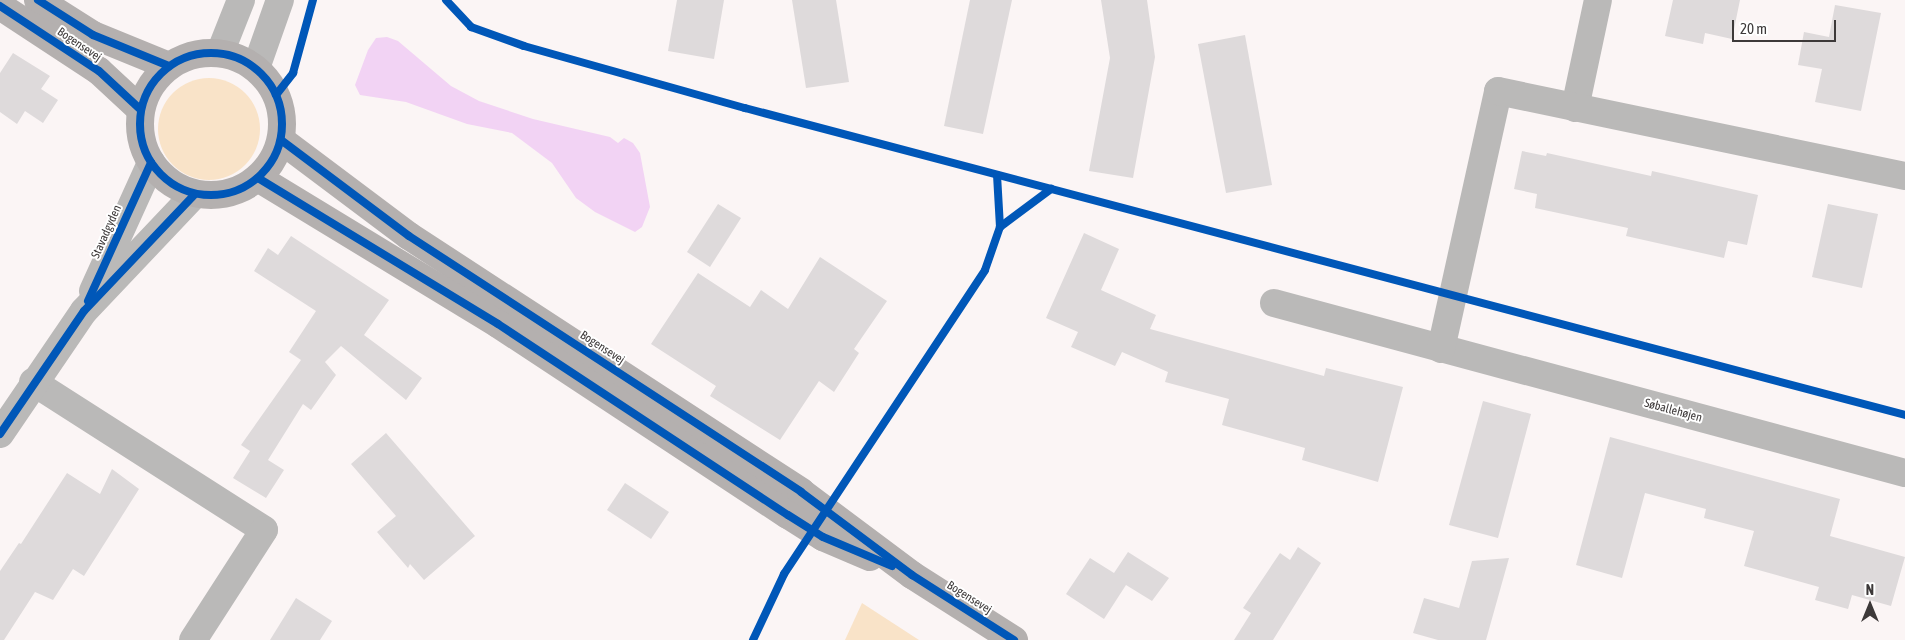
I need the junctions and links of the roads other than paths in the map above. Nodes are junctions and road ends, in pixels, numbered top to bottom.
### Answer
1 (38, 0) edge
2 (241, 0) edge
3 (280, 0) edge
4 (1598, 0) edge
5 (0, 6) edge
6 (220, 53) junction
7 (169, 66) junction
8 (256, 68) junction
9 (1575, 108) junction
10 (140, 110) junction
11 (281, 140) junction
12 (151, 163) junction
13 (1905, 176) edge
14 (258, 178) junction
15 (195, 194) junction
16 (1274, 302) dead end
17 (84, 311) junction
18 (1441, 349) junction
19 (33, 382) junction
20 (0, 434) edge
21 (1905, 473) edge
22 (912, 575) junction
23 (193, 640) edge
24 (1014, 640) edge

1 - 7 main road, Bogensevej
2 - 6 street
3 - 8 street
4 - 9 street
5 - 10 main road, Bogensevej
6 - 7 main road
6 - 8 main road
7 - 10 main road
8 - 11 main road
9 - 13 street
9 - 18 street
10 - 12 main road
11 - 14 main road
11 - 22 main road, Bogensevej
12 - 15 main road
12 - 17 street, Stavadgyden
14 - 15 main road
14 - 22 main road, Bogensevej
15 - 17 street, Stavadgyden
16 - 18 street, Søballehøjen
17 - 19 street, Stavadgyden
18 - 21 street, Søballehøjen
19 - 20 street, Stavadgyden
19 - 23 street
22 - 24 main road, Bogensevej

